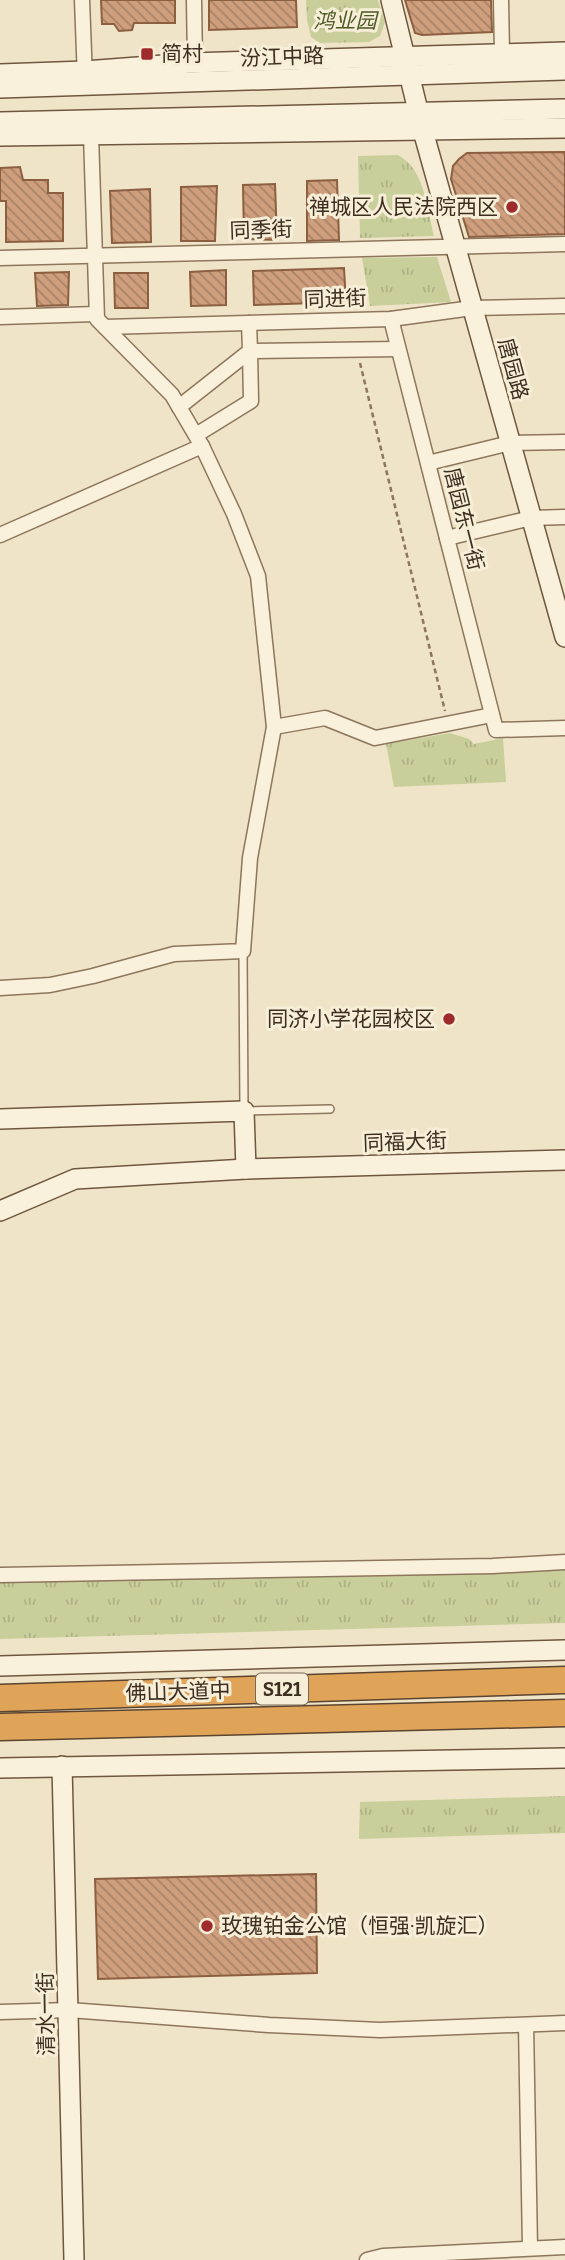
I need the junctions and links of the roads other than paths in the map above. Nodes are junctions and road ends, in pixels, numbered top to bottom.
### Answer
1 (82, 0) edge
2 (194, 0) edge
3 (391, 0) edge
4 (501, 0) edge
5 (565, 52) edge
6 (502, 53) junction
7 (195, 63) junction
8 (408, 66) junction
9 (565, 70) edge
10 (0, 74) edge
11 (85, 78) junction
12 (0, 88) edge
13 (565, 109) edge
14 (419, 112) junction
15 (0, 122) edge
16 (565, 128) edge
17 (424, 131) junction
18 (90, 135) junction
19 (0, 136) edge
20 (565, 244) edge
21 (456, 246) junction
22 (95, 256) junction
23 (0, 258) edge
24 (565, 306) edge
25 (472, 307) junction
26 (96, 314) junction
27 (0, 317) edge
28 (391, 318) junction
29 (250, 323) junction
30 (105, 327) junction
31 (398, 349) junction
32 (250, 351) junction
33 (179, 407) junction
34 (199, 440) junction
35 (565, 442) edge
36 (510, 443) junction
37 (428, 463) junction
38 (531, 517) junction
39 (565, 517) edge
40 (0, 535) edge
41 (447, 538) junction
42 (562, 612) edge
43 (565, 637) edge
44 (492, 715) junction
45 (274, 727) junction
46 (565, 728) edge
47 (243, 951) junction
48 (0, 988) edge
49 (330, 1109) dead end
50 (244, 1111) junction
51 (0, 1119) edge
52 (565, 1160) edge
53 (246, 1169) junction
54 (0, 1211) edge
55 (565, 1562) edge
56 (0, 1575) edge
57 (565, 1650) edge
58 (0, 1666) edge
59 (565, 1680) edge
60 (0, 1698) edge
61 (565, 1713) edge
62 (0, 1727) edge
63 (565, 1758) edge
64 (62, 1766) junction
65 (0, 1768) edge
66 (69, 2010) junction
67 (0, 2012) edge
68 (565, 2023) edge
69 (526, 2025) junction
70 (530, 2248) junction
71 (565, 2248) edge
72 (74, 2260) edge
73 (366, 2260) edge

1 - 11 street
2 - 7 street
3 - 8 main road, 唐园路
4 - 6 street
5 - 6 main road
6 - 8 main road
7 - 8 main road
7 - 11 main road
8 - 9 main road, 汾江中路
8 - 11 main road, 汾江中路
8 - 14 main road, 唐园路
10 - 11 main road
11 - 12 main road, 汾江中路
13 - 14 main road
14 - 15 main road
14 - 17 main road, 唐园路
16 - 17 main road
17 - 18 main road
17 - 21 main road, 唐园路
18 - 19 main road
18 - 22 street
20 - 21 street, 同季街
21 - 22 street, 同季街
21 - 25 main road, 唐园路
22 - 23 street, 同季街
22 - 26 street
24 - 25 street, 同进街
25 - 28 street, 同进街
25 - 36 main road, 唐园路
26 - 27 street
26 - 30 street
28 - 29 street, 同进街
28 - 31 street, 唐园东一街
29 - 30 street, 同进街
29 - 32 street
30 - 33 street
31 - 32 street
31 - 37 street, 唐园东一街
32 - 33 street
32 - 34 street
33 - 34 street
34 - 40 street
34 - 45 street
35 - 36 street
36 - 37 street
36 - 38 main road, 唐园路
37 - 41 street, 唐园东一街
38 - 39 street
38 - 41 street
38 - 42 main road, 唐园路
41 - 44 street, 唐园东一街
42 - 43 main road, 唐园路
44 - 45 street
44 - 46 street, 唐园东一街
45 - 47 street
47 - 48 street
47 - 50 lane
49 - 50 lane
50 - 51 main road
50 - 53 main road
52 - 53 main road, 同福大街
53 - 54 main road, 同福大街
55 - 56 street
57 - 58 main road
59 - 60 highway, 佛山大道中 / S121
61 - 62 highway, 佛山大道中 / S121
63 - 64 main road
64 - 65 main road
64 - 66 main road, 清水一街
66 - 67 street
66 - 69 street
66 - 72 main road, 清水一街
68 - 69 street
69 - 70 street
70 - 71 street
70 - 73 street

